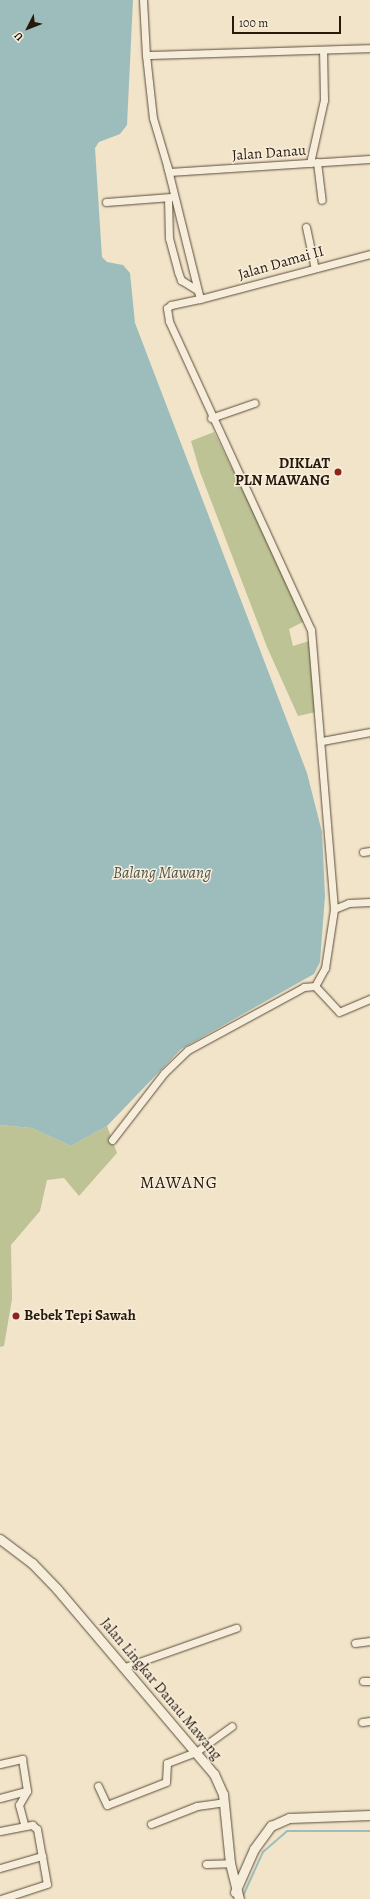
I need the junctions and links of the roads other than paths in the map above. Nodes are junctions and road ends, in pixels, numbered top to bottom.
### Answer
1 (143, 0) edge
2 (370, 48) edge
3 (324, 50) junction
4 (146, 55) junction
5 (370, 159) edge
6 (313, 163) junction
7 (168, 169) junction
8 (170, 197) junction
9 (322, 200) dead end
10 (108, 202) dead end
11 (306, 227) dead end
12 (370, 254) edge
13 (314, 266) junction
14 (197, 290) junction
15 (200, 299) junction
16 (254, 402) dead end
17 (211, 418) junction
18 (370, 732) edge
19 (322, 741) junction
20 (370, 902) edge
21 (334, 909) junction
22 (315, 986) junction
23 (370, 999) edge
24 (112, 1140) dead end
25 (0, 1539) edge
26 (236, 1628) dead end
27 (370, 1641) edge
28 (355, 1643) dead end
29 (125, 1668) junction
30 (370, 1721) edge
31 (362, 1722) dead end
32 (232, 1726) dead end
33 (196, 1752) junction
34 (0, 1764) edge
35 (98, 1786) dead end
36 (27, 1791) junction
37 (0, 1798) edge
38 (224, 1802) junction
39 (370, 1815) edge
40 (24, 1824) junction
41 (151, 1824) dead end
42 (0, 1831) edge
43 (42, 1856) junction
44 (230, 1863) junction
45 (206, 1864) dead end
46 (0, 1868) edge
47 (236, 1897) edge
48 (1, 1899) edge

1 - 4 street
2 - 3 street
3 - 4 street
3 - 6 street
4 - 7 street
5 - 6 street, Jalan Danau
6 - 7 street, Jalan Danau
6 - 9 street
7 - 8 street
8 - 10 street
8 - 14 street
8 - 14 street
11 - 13 street
12 - 13 street, Jalan Damai II
13 - 15 street, Jalan Damai II
14 - 15 street
15 - 17 street, Jalan Damai II
16 - 17 street
17 - 19 street
18 - 19 street
19 - 21 street
20 - 21 street
21 - 22 street
22 - 23 street
22 - 24 street
25 - 29 street, Jalan Lingkar Danau Mawang
26 - 29 street
27 - 28 street
29 - 33 street, Jalan Lingkar Danau Mawang
30 - 31 street
32 - 33 street
33 - 35 street
33 - 38 street, Jalan Lingkar Danau Mawang
34 - 36 street
36 - 37 street
36 - 40 street
38 - 41 street
38 - 44 street, Jalan Lingkar Danau Mawang
39 - 47 street
40 - 42 street
40 - 43 street
43 - 46 street
43 - 48 street
44 - 45 street
44 - 47 street, Jalan Lingkar Danau Mawang

